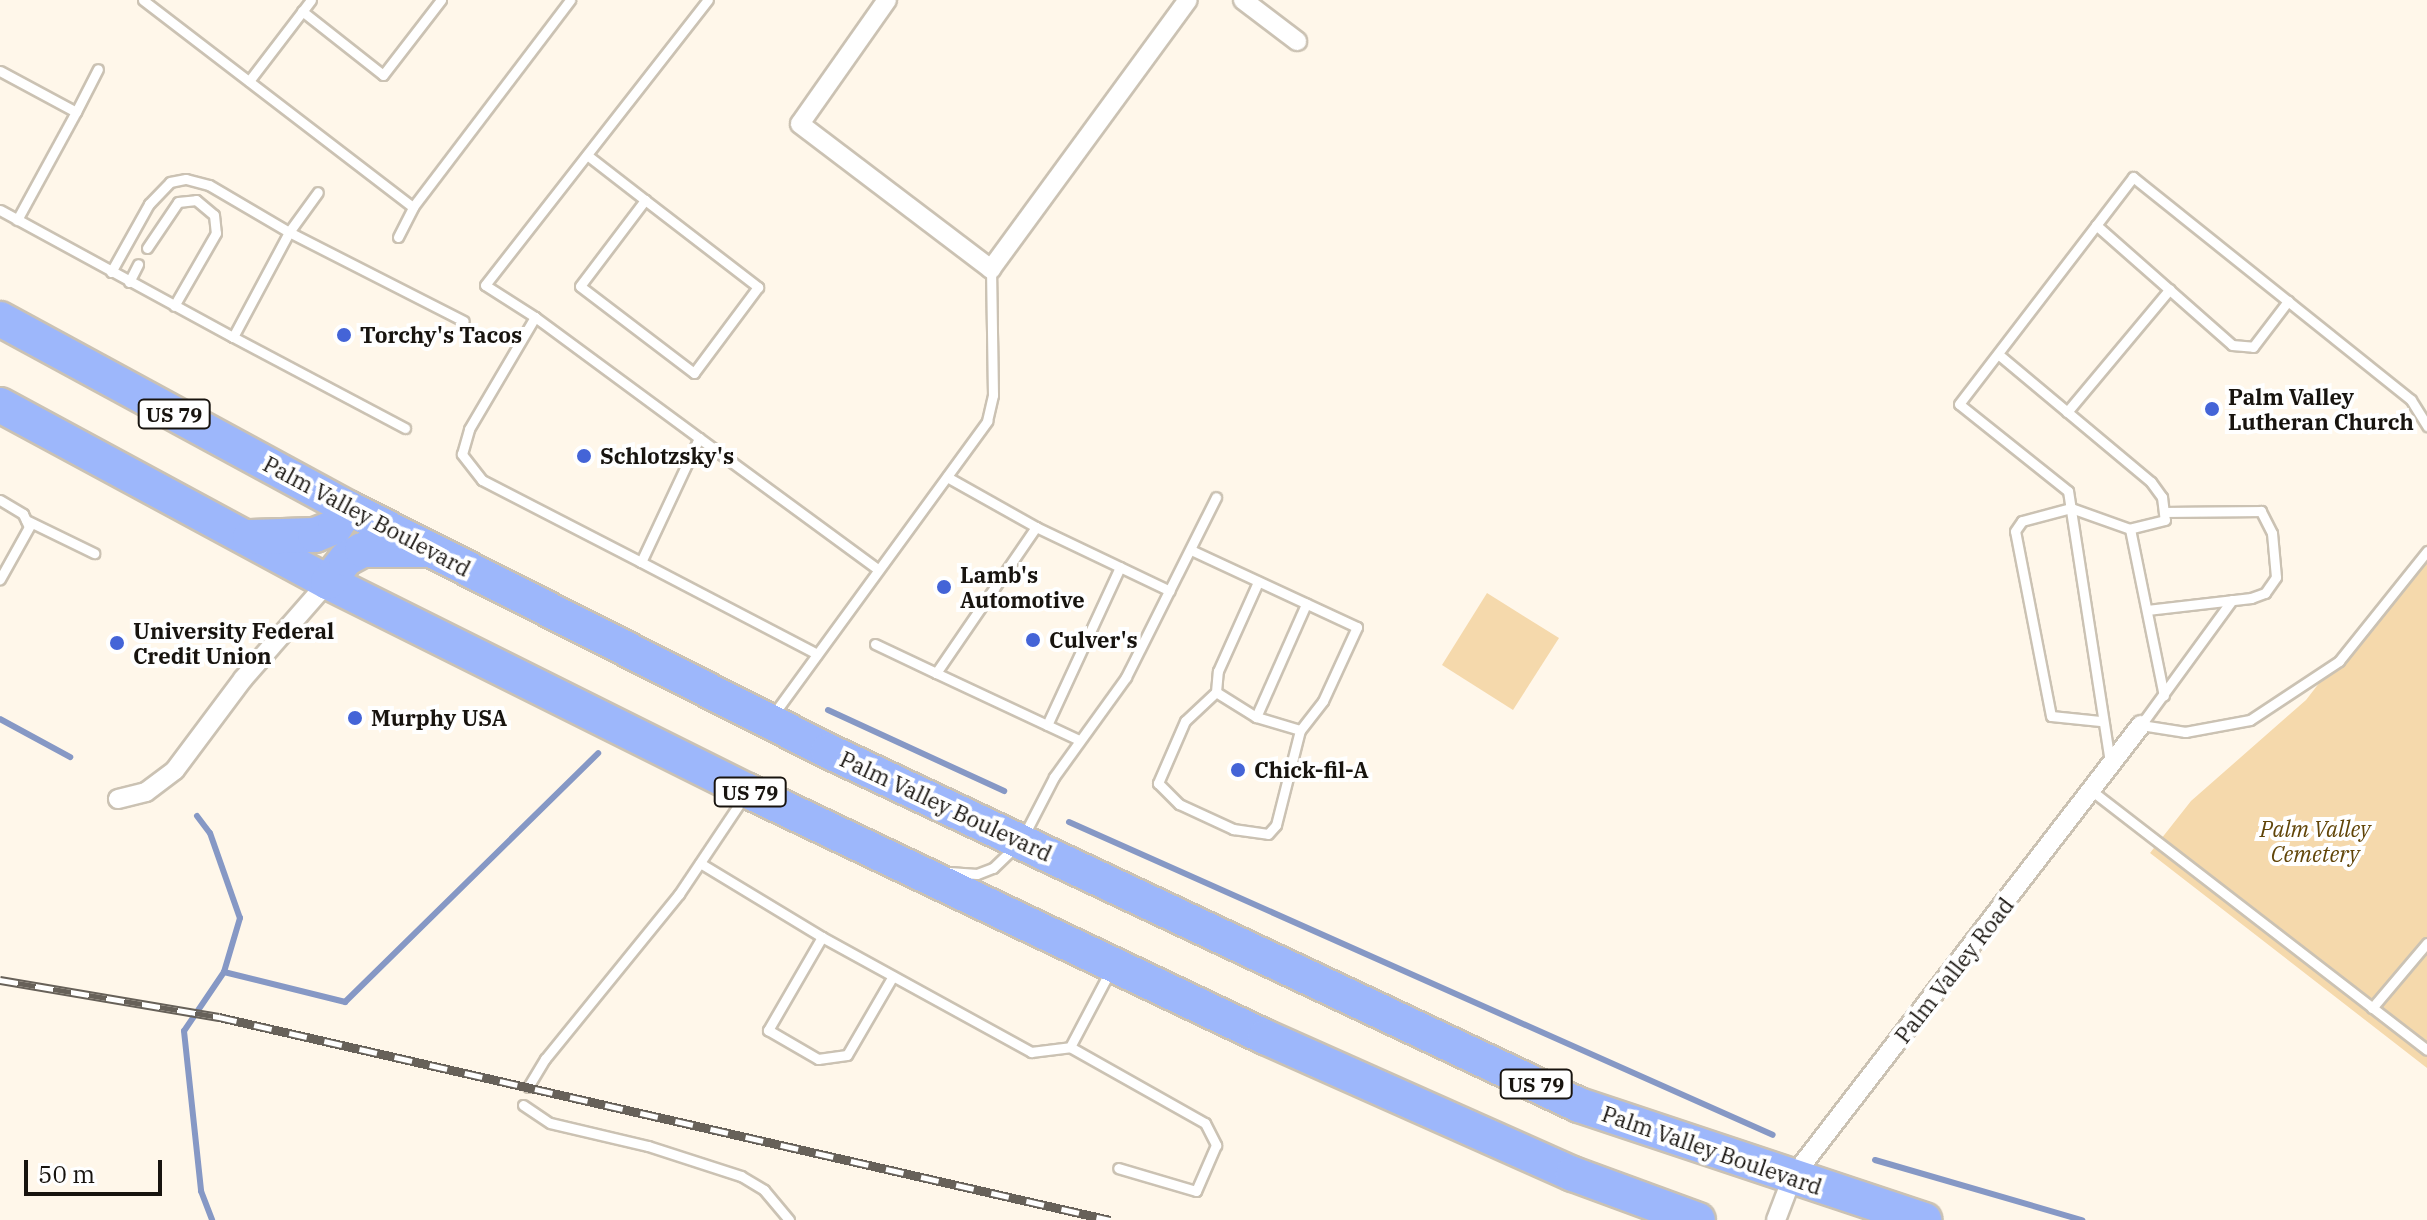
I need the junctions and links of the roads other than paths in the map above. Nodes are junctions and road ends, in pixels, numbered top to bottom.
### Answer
1 (143, 0) edge
2 (311, 0) edge
3 (441, 0) edge
4 (570, 0) edge
5 (708, 0) edge
6 (1188, 0) edge
7 (1243, 0) edge
8 (878, 3) edge
9 (302, 11) junction
10 (1297, 41) dead end
11 (98, 69) dead end
12 (0, 71) edge
13 (249, 81) junction
14 (76, 112) junction
15 (587, 155) junction
16 (318, 192) dead end
17 (645, 200) junction
18 (413, 207) junction
19 (0, 210) edge
20 (17, 220) junction
21 (2096, 225) junction
22 (289, 232) junction
23 (398, 237) dead end
24 (147, 248) dead end
25 (138, 264) dead end
26 (991, 269) junction
27 (111, 272) junction
28 (129, 282) junction
29 (2170, 289) junction
30 (2288, 301) junction
31 (174, 306) junction
32 (535, 317) junction
33 (0, 319) edge
34 (464, 321) dead end
35 (233, 337) junction
36 (1998, 354) junction
37 (2, 410) edge
38 (2067, 412) junction
39 (2427, 426) edge
40 (405, 428) dead end
41 (699, 438) junction
42 (947, 477) junction
43 (1216, 497) dead end
44 (0, 500) edge
45 (348, 508) junction
46 (2071, 508) junction
47 (2167, 512) junction
48 (26, 520) junction
49 (1036, 527) junction
50 (2130, 529) junction
51 (242, 535) junction
52 (431, 550) junction
53 (1191, 550) junction
54 (2427, 551) edge
55 (94, 553) dead end
56 (641, 562) junction
57 (1120, 567) junction
58 (876, 568) junction
59 (0, 579) edge
60 (328, 582) junction
61 (1258, 582) junction
62 (1170, 591) junction
63 (2232, 600) junction
64 (1306, 604) junction
65 (2147, 610) junction
66 (875, 644) dead end
67 (817, 654) junction
68 (936, 673) junction
69 (1216, 692) junction
70 (553, 695) junction
71 (2164, 696) junction
72 (602, 702) dead end
73 (1256, 717) junction
74 (768, 721) junction
75 (2100, 721) junction
76 (1047, 725) junction
77 (2141, 725) junction
78 (1300, 730) junction
79 (1079, 740) junction
80 (2111, 765) junction
81 (748, 791) junction
82 (2092, 791) junction
83 (118, 799) dead end
84 (1021, 841) junction
85 (700, 863) junction
86 (936, 865) dead end
87 (822, 937) junction
88 (2427, 943) edge
89 (1113, 965) junction
90 (893, 976) junction
91 (2372, 1008) junction
92 (1070, 1047) junction
93 (2427, 1050) edge
94 (528, 1087) dead end
95 (523, 1105) dead end
96 (1118, 1168) dead end
97 (1792, 1178) junction
98 (789, 1220) edge
99 (1698, 1220) edge
100 (1776, 1220) edge
101 (1924, 1220) edge

1 - 13 lane
2 - 9 lane
3 - 9 lane
4 - 18 lane
5 - 15 lane
6 - 26 street
7 - 10 street
8 - 26 street
9 - 13 lane
11 - 14 lane
12 - 14 lane
13 - 18 lane
14 - 20 lane
15 - 17 lane
15 - 32 lane
16 - 22 lane
17 - 17 lane
18 - 23 lane
19 - 20 lane
20 - 27 lane
21 - 29 lane
21 - 30 lane
21 - 36 lane
22 - 27 lane
22 - 34 lane
22 - 35 lane
24 - 31 lane
25 - 28 lane
26 - 42 lane
27 - 28 lane
28 - 31 lane
29 - 30 lane
29 - 38 lane
30 - 39 lane
31 - 35 lane
32 - 41 lane
32 - 56 lane
33 - 45 highway, Palm Valley Boulevard / US 79
35 - 40 lane
36 - 38 lane
36 - 46 lane
37 - 51 highway, US 79
38 - 47 lane
41 - 56 lane
41 - 58 lane
42 - 49 lane
42 - 58 lane
43 - 53 lane
44 - 48 lane
45 - 51 highway
45 - 52 highway, Palm Valley Boulevard / US 79
46 - 50 lane
46 - 75 lane
46 - 75 lane
47 - 50 lane
47 - 63 lane
48 - 55 lane
48 - 59 lane
49 - 57 lane
49 - 68 lane
50 - 65 lane
51 - 60 highway, US 79
52 - 60 highway
52 - 74 highway, Palm Valley Boulevard / US 79
53 - 61 lane
53 - 62 lane
54 - 77 lane
56 - 67 lane
57 - 62 lane
57 - 76 lane
58 - 67 lane
60 - 70 highway, US 79
60 - 83 street
61 - 64 lane
61 - 69 lane
62 - 79 lane
63 - 65 lane
63 - 71 lane
64 - 73 lane
64 - 78 lane
65 - 71 lane
66 - 68 lane
67 - 74 lane
68 - 76 lane
69 - 73 lane
69 - 78 lane
70 - 72 lane
70 - 81 highway, US 79
71 - 77 lane
73 - 78 lane
74 - 84 highway, Palm Valley Boulevard / US 79
75 - 80 lane
76 - 79 lane
77 - 80 street, Palm Valley Road
79 - 84 lane
80 - 82 street, Palm Valley Road
81 - 85 lane
81 - 89 highway, US 79
82 - 91 lane
82 - 97 street, Palm Valley Road
84 - 86 lane
84 - 97 highway, Palm Valley Boulevard / US 79
85 - 87 lane
85 - 94 lane
87 - 90 lane
87 - 90 lane
88 - 91 lane
89 - 92 lane
89 - 99 highway, US 79
90 - 92 lane
91 - 93 lane
92 - 96 lane
95 - 98 lane
97 - 100 street, Palm Valley Road
97 - 101 highway, Palm Valley Boulevard / US 79

